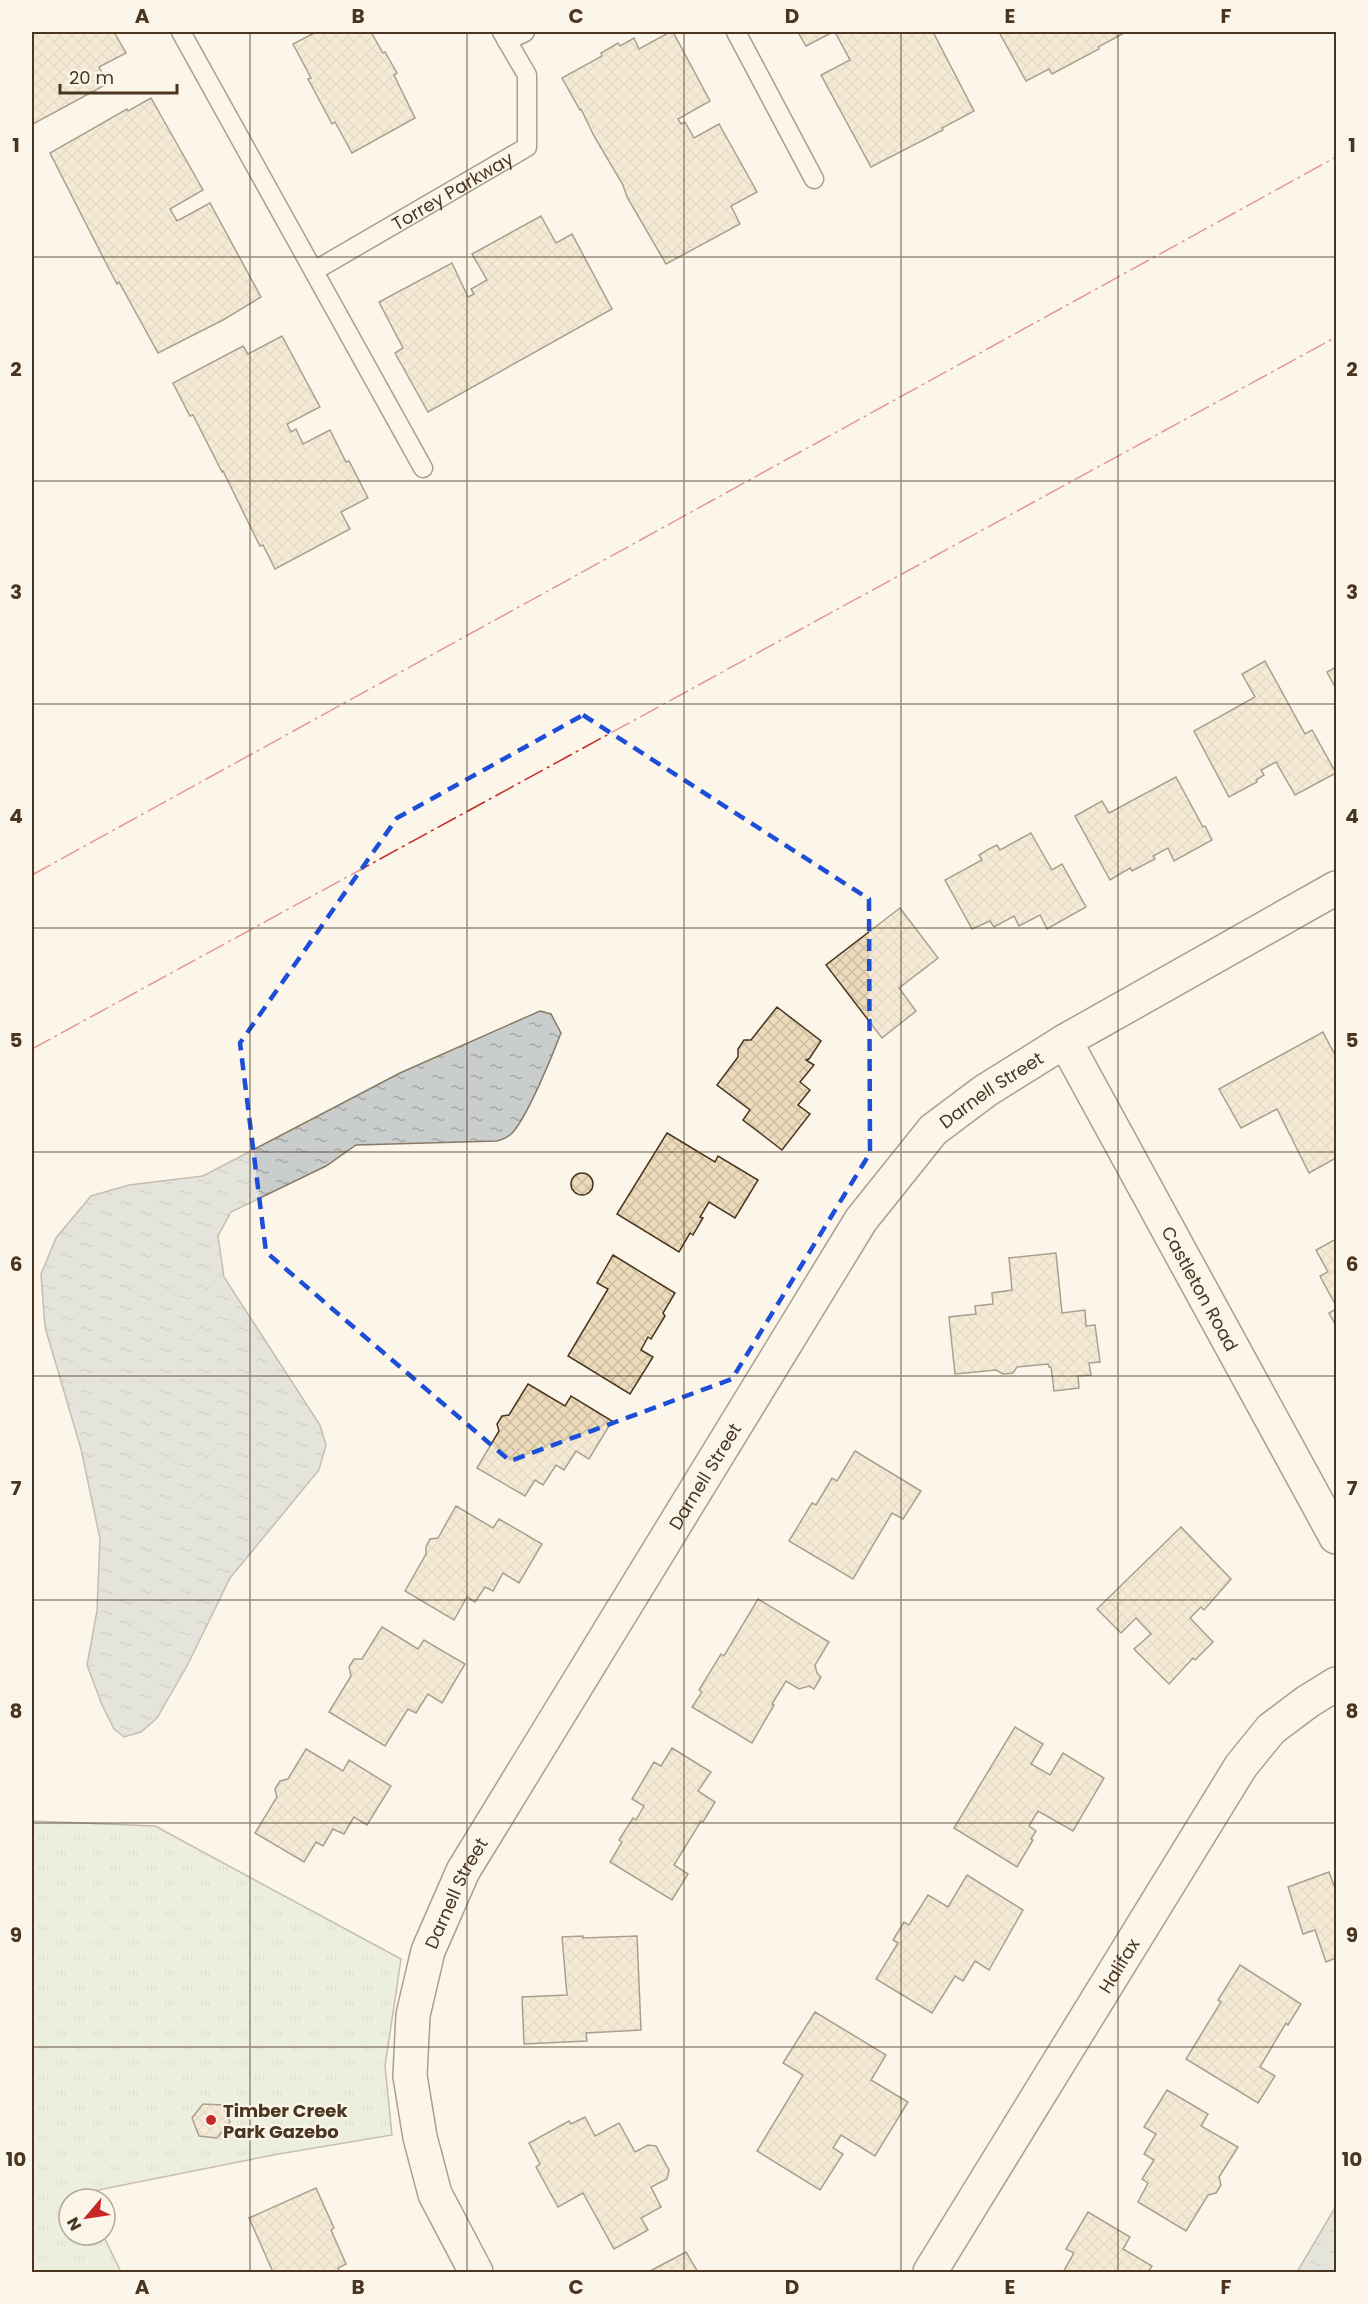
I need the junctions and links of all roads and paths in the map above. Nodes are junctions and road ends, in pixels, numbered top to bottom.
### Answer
1 (181, 32) edge
2 (525, 32) edge
3 (736, 32) edge
4 (504, 36) edge
5 (814, 179) dead end
6 (314, 271) junction
7 (423, 468) dead end
8 (1336, 888) edge
9 (1065, 1041) junction
10 (1336, 1537) edge
11 (1336, 1684) edge
12 (476, 2272) edge
13 (930, 2272) edge

1 - 6 lane
2 - 4 lane, Torrey Parkway
3 - 5 lane
4 - 6 lane, Torrey Parkway
6 - 7 lane
8 - 9 street, Darnell Street
9 - 10 street, Castleton Road
9 - 12 street, Darnell Street
11 - 13 street, Halifax

